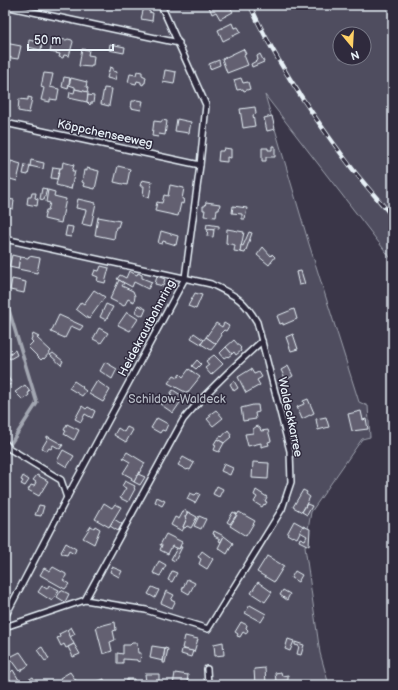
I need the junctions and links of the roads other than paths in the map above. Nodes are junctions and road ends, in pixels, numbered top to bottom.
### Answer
1 (161, 5) edge
2 (5, 6) edge
3 (179, 43) junction
4 (5, 123) edge
5 (200, 165) junction
6 (5, 239) edge
7 (185, 278) junction
8 (262, 342) junction
9 (5, 443) edge
10 (67, 498) junction
11 (85, 600) junction
12 (5, 617) edge
13 (5, 627) edge
14 (207, 669) dead end
15 (208, 685) edge

1 - 3 lane, Heidekrautbahnring
2 - 3 lane
3 - 5 lane, Heidekrautbahnring
4 - 5 lane, Köppchenseeweg
5 - 7 lane, Heidekrautbahnring
6 - 7 lane, Waldeckkarree
7 - 8 lane, Waldeckkarree
7 - 10 lane, Heidekrautbahnring
8 - 11 lane
8 - 11 lane, Waldeckkarree
9 - 10 lane
10 - 12 lane, Heidekrautbahnring
11 - 13 lane, Waldeckkarree
14 - 15 lane

